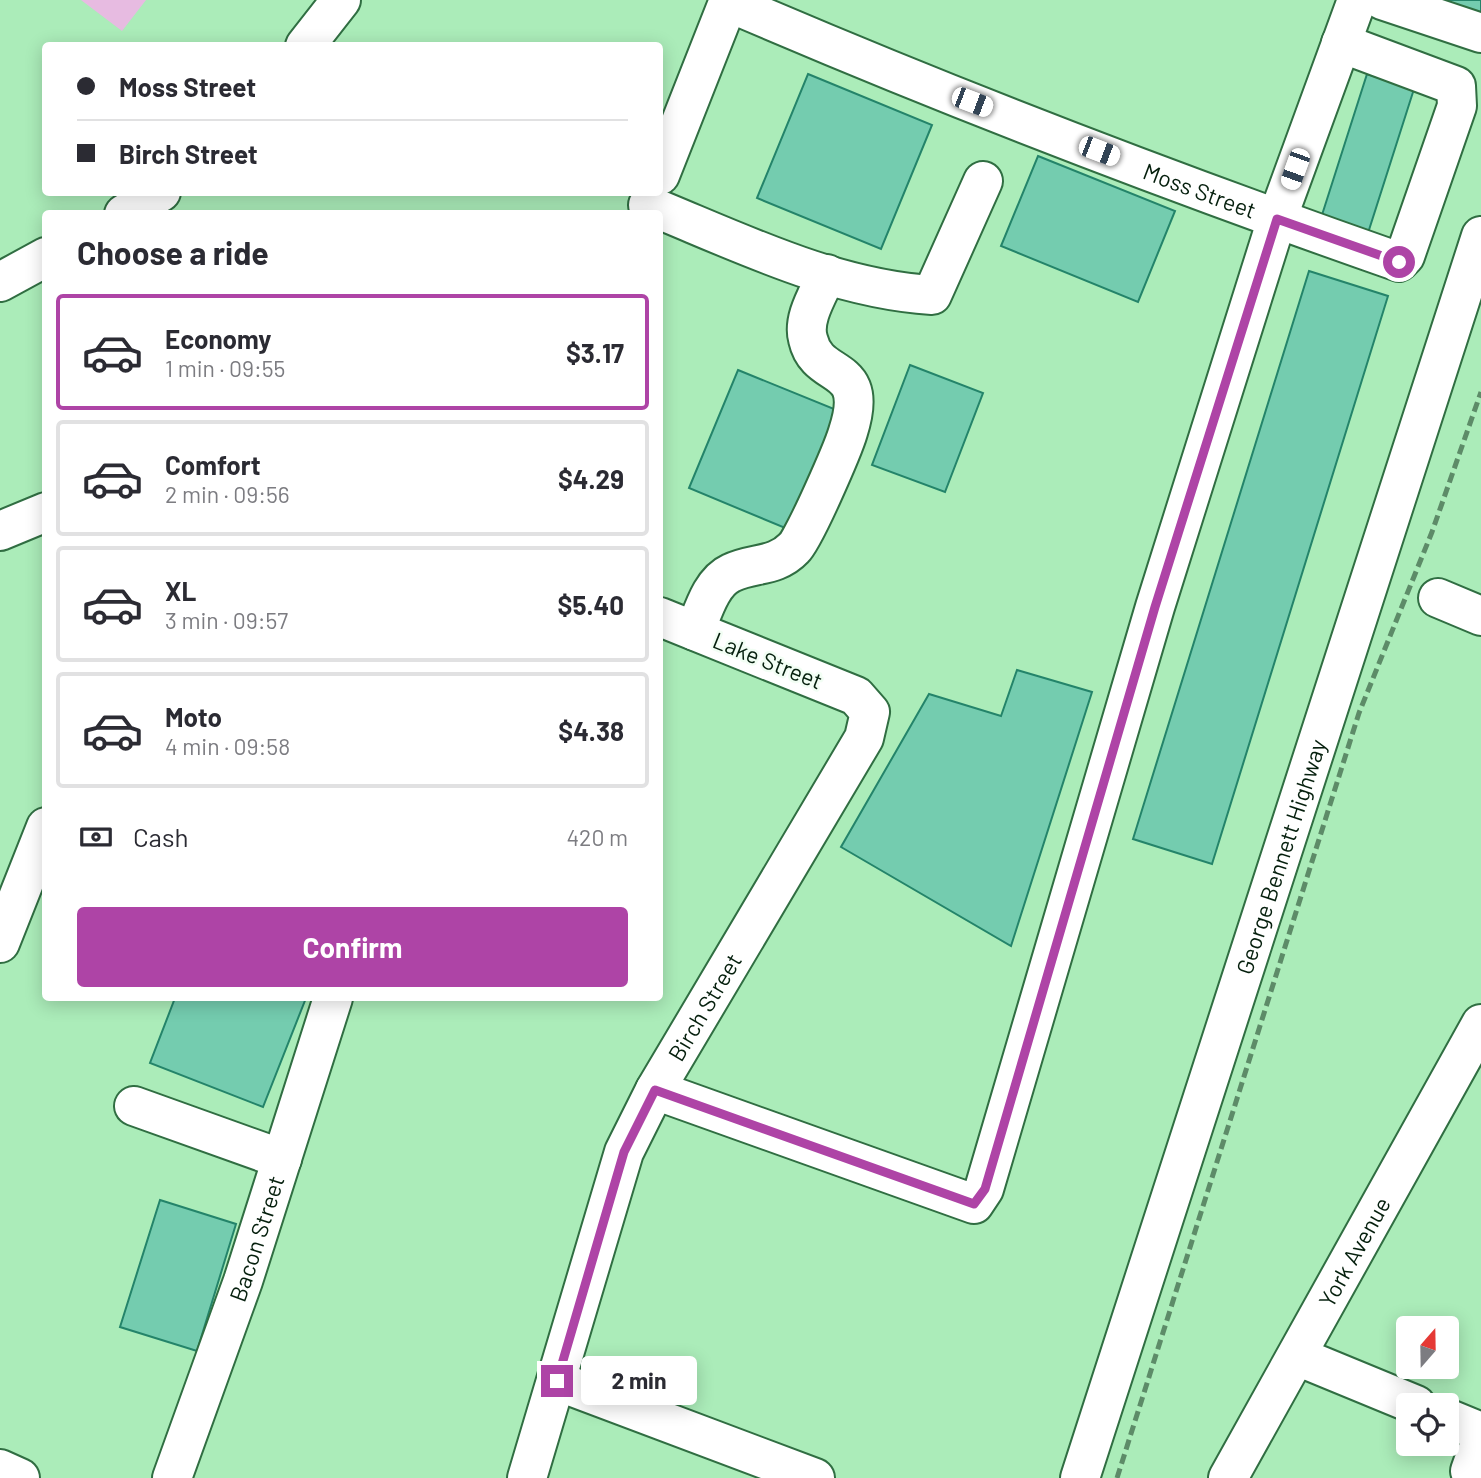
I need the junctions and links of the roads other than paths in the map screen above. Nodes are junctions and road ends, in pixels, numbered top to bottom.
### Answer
1 (341, 0) edge
2 (1356, 0) edge
3 (1382, 0) edge
4 (728, 1) edge
5 (1481, 33) edge
6 (308, 42) edge
7 (1341, 43) junction
8 (663, 166) edge
9 (983, 181) dead end
10 (155, 196) edge
11 (651, 196) edge
12 (131, 210) edge
13 (1277, 219) junction
14 (1481, 236) edge
15 (42, 259) edge
16 (827, 274) junction
17 (0, 282) edge
18 (42, 515) edge
19 (0, 531) edge
20 (1438, 598) dead end
21 (1481, 615) edge
22 (663, 618) edge
23 (695, 631) junction
24 (870, 712) joint
25 (42, 837) edge
26 (0, 943) edge
27 (332, 1001) edge
28 (1481, 1024) edge
29 (655, 1090) junction
30 (134, 1106) dead end
31 (282, 1159) junction
32 (1297, 1356) junction
33 (557, 1381) junction
34 (1396, 1397) edge
35 (1459, 1423) edge
36 (1481, 1432) edge
37 (0, 1469) edge
38 (19, 1478) edge
39 (172, 1478) edge
40 (527, 1478) edge
41 (815, 1478) edge
42 (1080, 1478) edge
43 (1228, 1478) edge

1 - 6 street
2 - 7 street
3 - 5 street
4 - 8 street
4 - 13 street, Moss Street
7 - 13 street
7 - 13 street, Moss Street
9 - 16 street
10 - 12 street
11 - 16 street
13 - 29 street
14 - 42 street, George Bennett Highway
15 - 17 street
16 - 23 street
18 - 19 street
20 - 21 street
22 - 23 street, Lake Street
23 - 24 street, Lake Street
24 - 29 street, Birch Street
25 - 26 street
27 - 31 street, Bacon Street
28 - 32 street, York Avenue
29 - 33 street, Birch Street
30 - 31 street
31 - 39 street, Bacon Street
32 - 34 street
32 - 43 street, York Avenue
33 - 40 street, Birch Street
33 - 41 street
35 - 36 street
37 - 38 street

